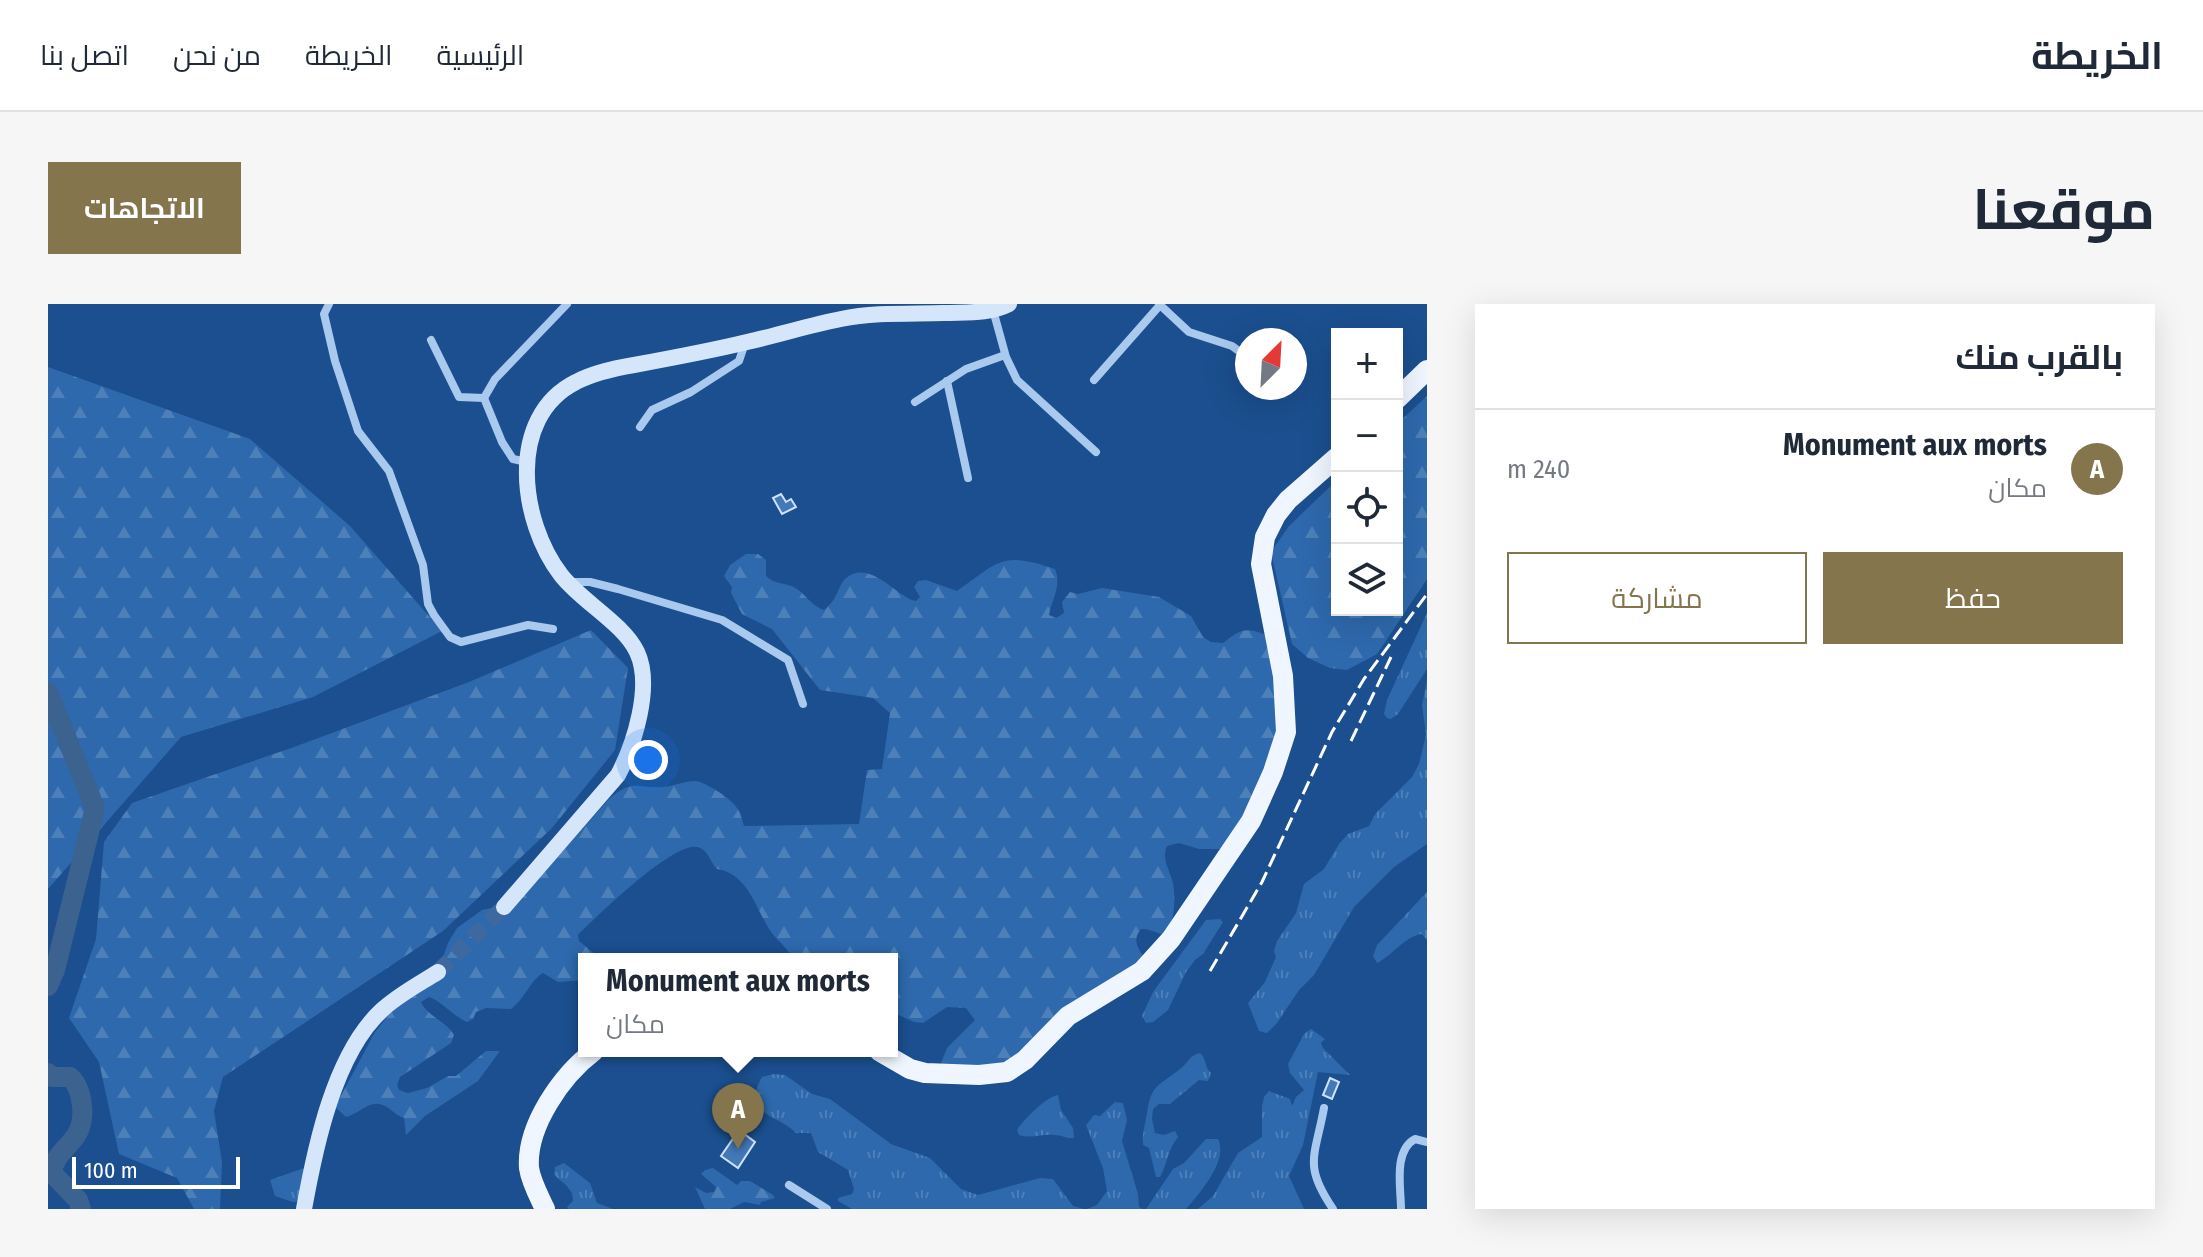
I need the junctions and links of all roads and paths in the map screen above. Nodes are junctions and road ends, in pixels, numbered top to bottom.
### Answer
1 (329, 304) edge
2 (567, 304) edge
3 (1160, 305) edge
4 (993, 308) edge
5 (431, 340) dead end
6 (746, 343) junction
7 (1235, 348) edge
8 (1005, 355) junction
9 (1427, 370) edge
10 (1094, 380) dead end
11 (947, 381) junction
12 (1403, 393) edge
13 (484, 398) junction
14 (915, 402) dead end
15 (640, 427) dead end
16 (1096, 452) dead end
17 (527, 462) junction
18 (1331, 462) edge
19 (968, 478) dead end
20 (568, 582) junction
21 (553, 629) dead end
22 (803, 704) dead end
23 (504, 907) tunnel mouth
24 (438, 972) tunnel mouth
25 (588, 1057) edge
26 (889, 1057) edge
27 (1324, 1108) dead end
28 (1427, 1142) edge
29 (789, 1185) dead end
30 (304, 1209) edge
31 (545, 1209) edge
32 (827, 1209) edge
33 (1333, 1209) edge
34 (1401, 1209) edge

1 - 21 street
2 - 13 street
3 - 7 street
3 - 10 street
4 - 6 main road
4 - 8 street
5 - 13 street
6 - 15 street
6 - 17 main road
8 - 11 street
8 - 16 street
9 - 12 main road
11 - 14 street
11 - 19 street
13 - 17 street
17 - 20 main road
18 - 26 main road
20 - 22 street
20 - 23 main road
24 - 30 main road
25 - 31 main road
27 - 33 street
28 - 34 street
29 - 32 street

